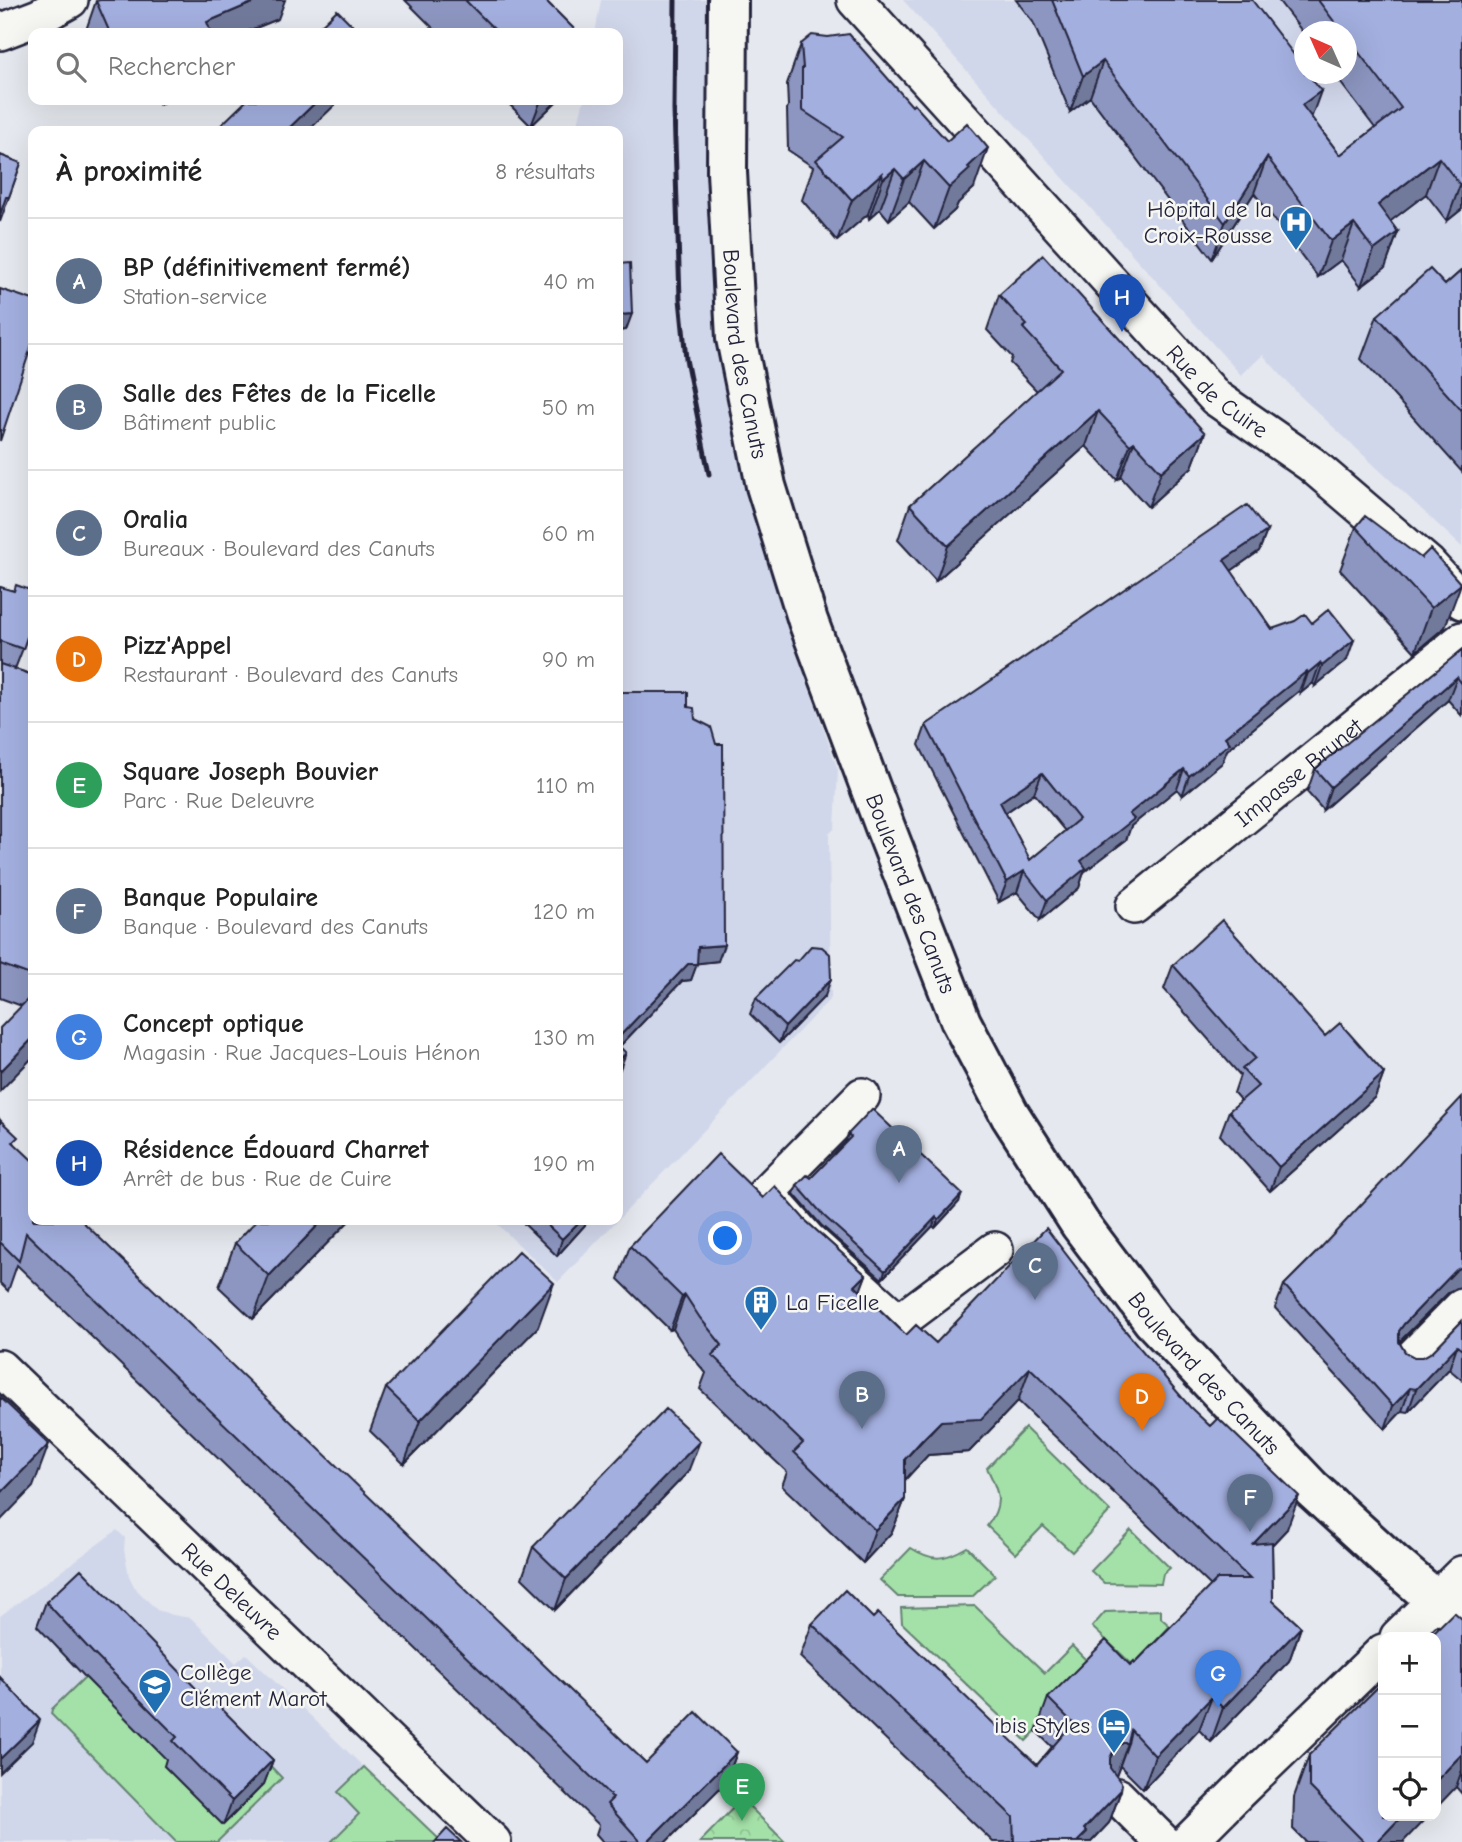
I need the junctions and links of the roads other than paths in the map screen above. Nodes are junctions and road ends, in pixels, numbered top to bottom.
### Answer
1 (70, 0) edge
2 (728, 0) edge
3 (855, 0) edge
4 (0, 32) edge
5 (1462, 601) edge
6 (1462, 640) edge
7 (1134, 906) dead end
8 (862, 1096) dead end
9 (995, 1250) dead end
10 (1462, 1307) edge
11 (1410, 1360) edge
12 (0, 1368) edge
13 (1453, 1597) edge
14 (1405, 1632) edge
15 (1378, 1656) edge
16 (1116, 1796) edge
17 (493, 1842) edge
18 (1163, 1842) edge
19 (1188, 1842) edge

1 - 4 street
2 - 13 main road, Boulevard des Canuts
3 - 5 street, Rue de Cuire
6 - 7 street, Impasse Brunet
8 - 9 street
10 - 11 street
12 - 17 street, Rue Deleuvre
13 - 14 street
15 - 19 street
16 - 18 street

